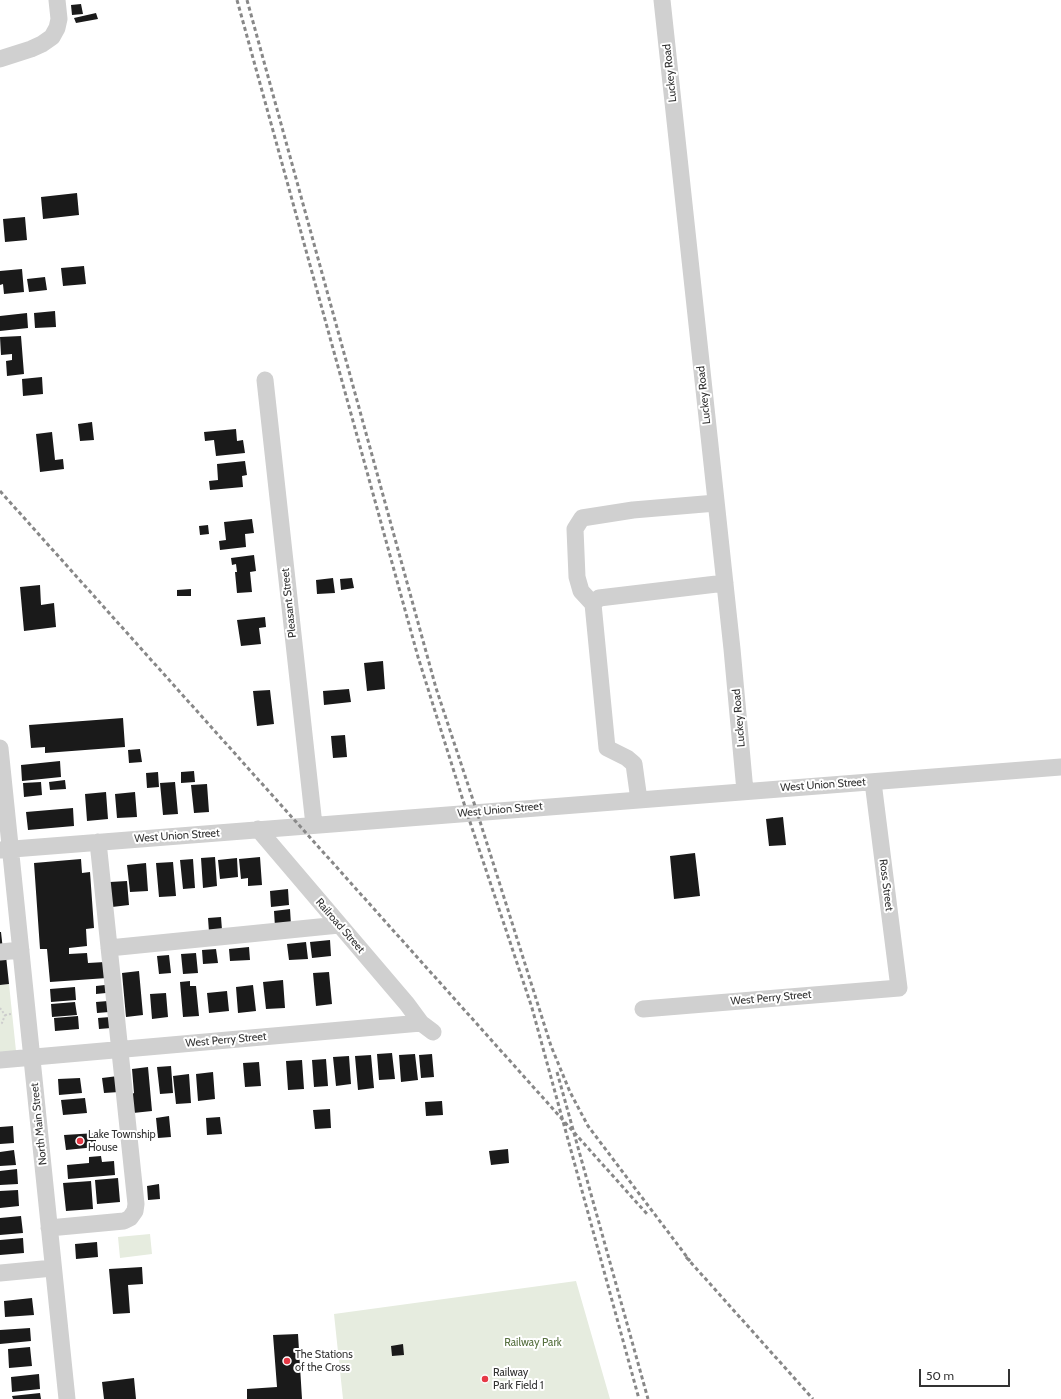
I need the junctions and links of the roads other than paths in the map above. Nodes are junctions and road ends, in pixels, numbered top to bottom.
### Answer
1 (57, 0) edge
2 (662, 0) edge
3 (0, 59) edge
4 (265, 380) dead end
5 (716, 503) junction
6 (725, 583) junction
7 (593, 604) junction
8 (0, 748) edge
9 (1061, 767) edge
10 (872, 782) junction
11 (745, 791) junction
12 (639, 800) junction
13 (314, 825) junction
14 (258, 829) junction
15 (98, 842) junction
16 (5, 849) edge
17 (339, 925) junction
18 (109, 948) junction
19 (21, 950) junction
20 (0, 952) edge
21 (899, 988) joint
22 (643, 1008) dead end
23 (427, 1027) joint
24 (119, 1049) junction
25 (32, 1057) junction
26 (0, 1060) edge
27 (49, 1228) junction
28 (53, 1268) junction
29 (0, 1273) edge
30 (67, 1399) edge

1 - 3 street
2 - 5 street, Luckey Road
4 - 13 street, Pleasant Street
5 - 6 street, Luckey Road
5 - 7 street
6 - 7 street
6 - 11 street, Luckey Road
7 - 12 street
8 - 16 street, North Main Street
9 - 10 street, West Union Street
10 - 11 street, West Union Street
10 - 21 street, Ross Street
11 - 12 street, West Union Street
12 - 13 street, West Union Street
13 - 14 street, West Union Street
14 - 15 street, West Union Street
14 - 17 street, Railroad Street
15 - 16 street, West Union Street
15 - 18 street
16 - 19 street, North Main Street
17 - 18 street
17 - 23 street, Railroad Street
18 - 24 street
19 - 20 street
19 - 25 street, North Main Street
21 - 22 street, West Perry Street
23 - 24 street, West Perry Street
24 - 25 street, West Perry Street
24 - 27 street
25 - 26 street, West Perry Street
25 - 27 street, North Main Street
27 - 28 street, North Main Street
28 - 29 street
28 - 30 street, North Main Street

